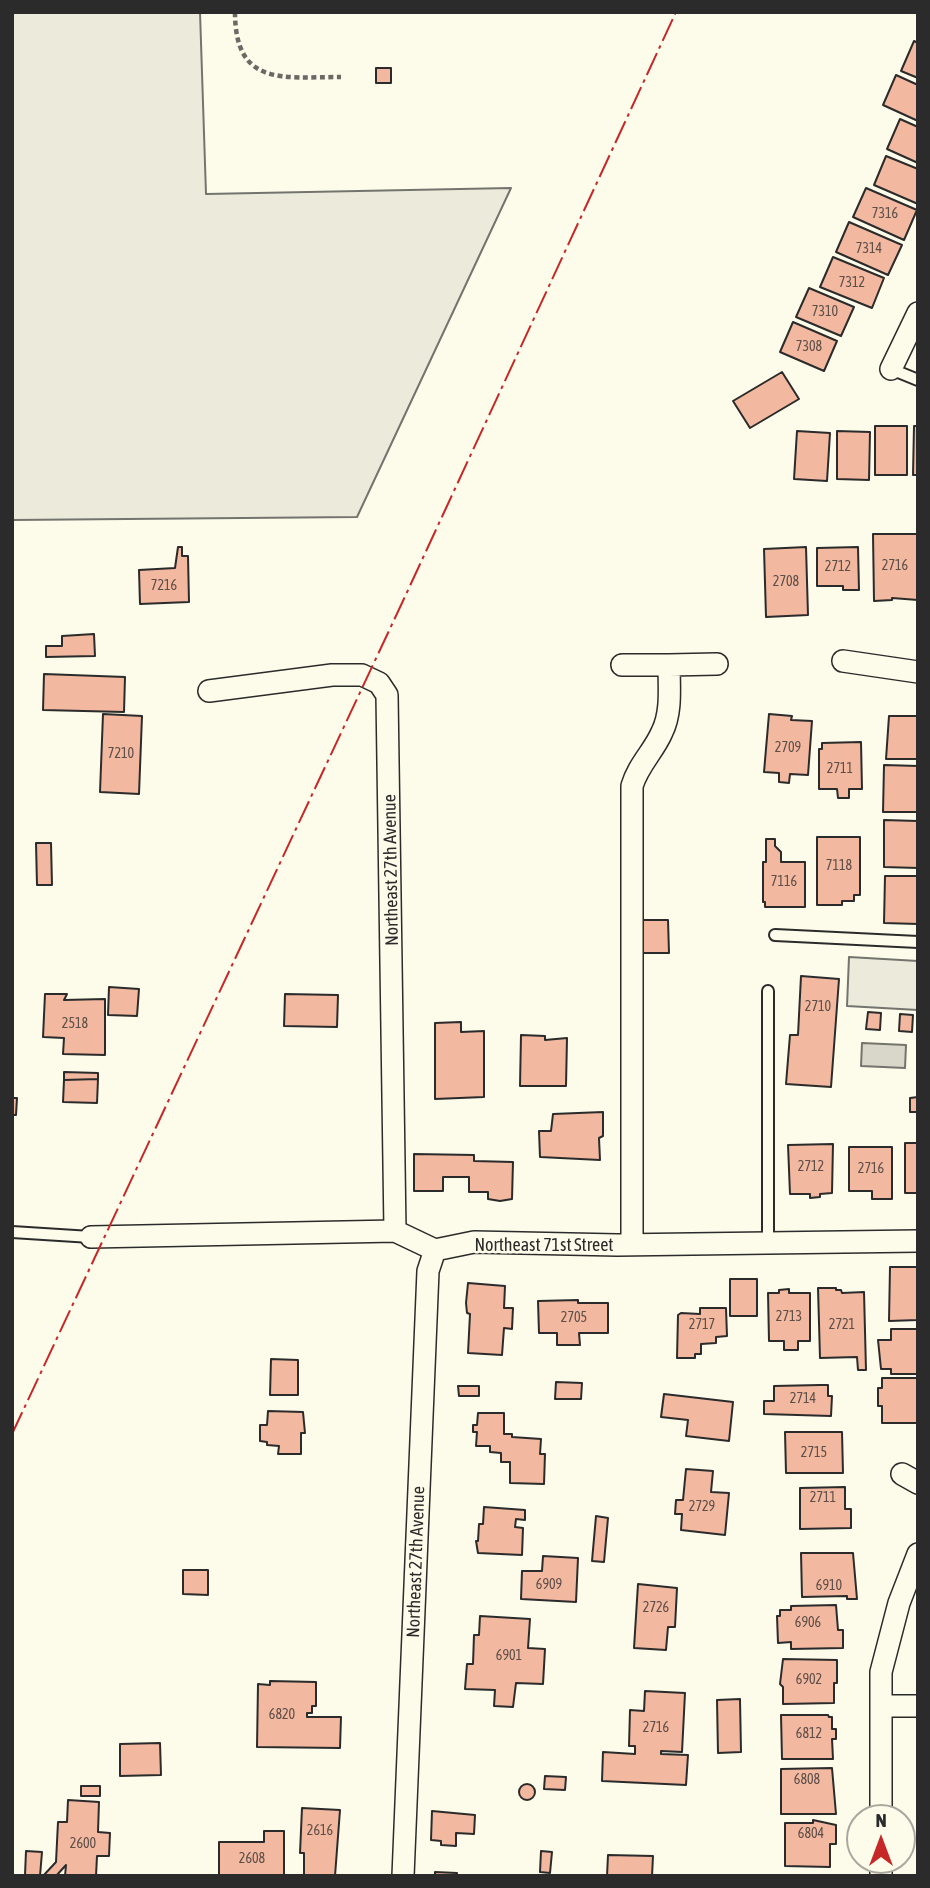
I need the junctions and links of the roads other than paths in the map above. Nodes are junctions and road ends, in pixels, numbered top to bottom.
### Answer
1 (918, 313) edge
2 (891, 369) joint
3 (918, 380) edge
4 (843, 661) dead end
5 (717, 664) dead end
6 (622, 665) dead end
7 (669, 665) junction
8 (918, 672) edge
9 (209, 691) dead end
10 (775, 935) dead end
11 (918, 942) edge
12 (768, 991) dead end
13 (395, 1231) junction
14 (12, 1232) edge
15 (91, 1237) joint
16 (768, 1241) junction
17 (918, 1241) edge
18 (632, 1245) junction
19 (435, 1250) junction
20 (918, 1554) edge
21 (881, 1706) junction
22 (918, 1706) edge
23 (881, 1804) edge
24 (403, 1876) edge

1 - 2 street
2 - 3 lane
4 - 8 street
5 - 7 street
6 - 7 street
7 - 18 street
9 - 13 street, Northeast 27th Avenue
10 - 11 lane
12 - 16 lane
13 - 15 street
13 - 19 street
14 - 15 lane
16 - 17 street, Northeast 71st Street
16 - 18 street, Northeast 71st Street
18 - 19 street, Northeast 71st Street
19 - 24 street, Northeast 27th Avenue
20 - 21 street
21 - 22 street
21 - 23 street

